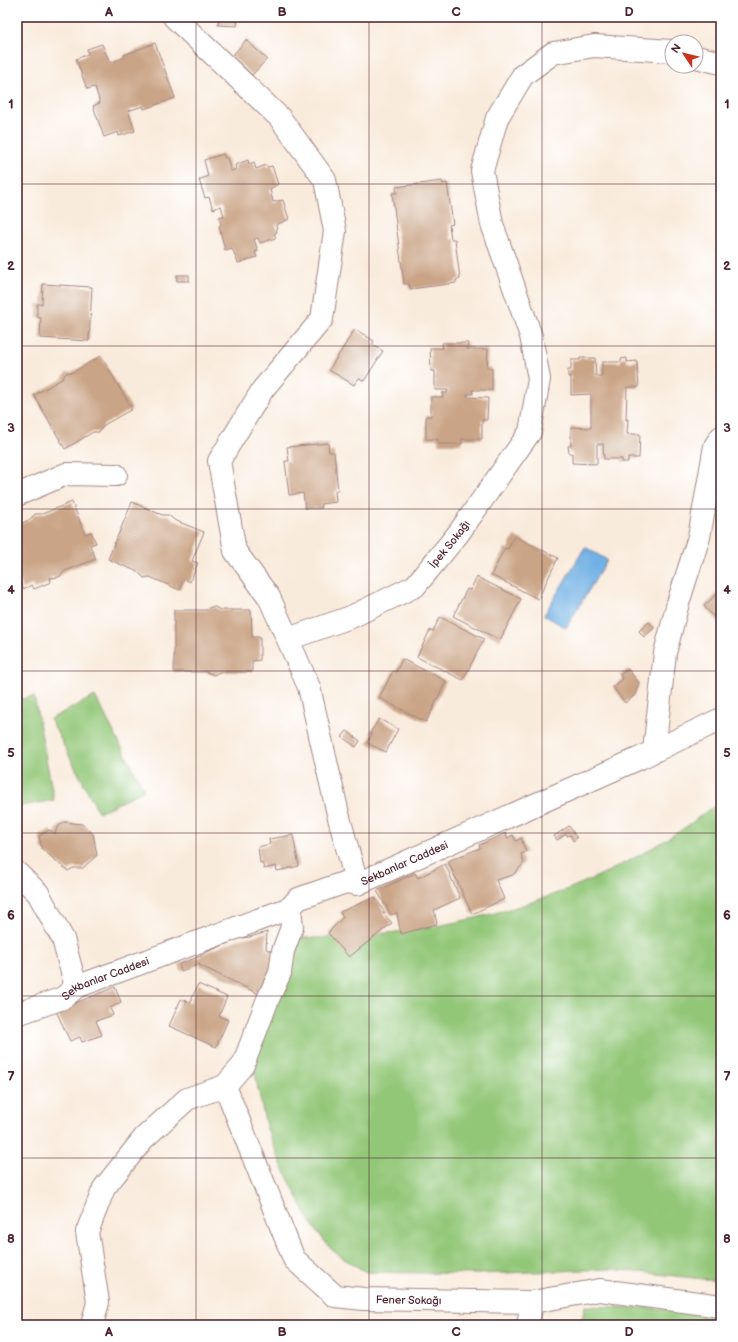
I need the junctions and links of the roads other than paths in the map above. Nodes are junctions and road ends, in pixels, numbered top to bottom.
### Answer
1 (174, 17) edge
2 (664, 50) edge
3 (704, 59) edge
4 (721, 63) edge
5 (721, 437) edge
6 (116, 474) dead end
7 (17, 495) edge
8 (288, 639) junction
9 (721, 719) edge
10 (654, 751) junction
11 (17, 873) edge
12 (357, 884) junction
13 (290, 908) junction
14 (76, 987) junction
15 (17, 1014) edge
16 (225, 1086) junction
17 (532, 1302) junction
18 (721, 1306) edge
19 (92, 1325) edge
20 (528, 1325) edge

1 - 8 street
2 - 8 street, İpek Sokağı
3 - 4 street
5 - 10 street
6 - 7 street
8 - 12 street
9 - 10 street, Sekbanlar Caddesi
10 - 12 street, Sekbanlar Caddesi
11 - 14 street
12 - 13 street, Sekbanlar Caddesi
13 - 14 street, Sekbanlar Caddesi
13 - 16 street
14 - 15 street, Sekbanlar Caddesi
16 - 17 street, Fener Sokağı
16 - 19 street
17 - 18 street, Fener Sokağı
17 - 20 street

